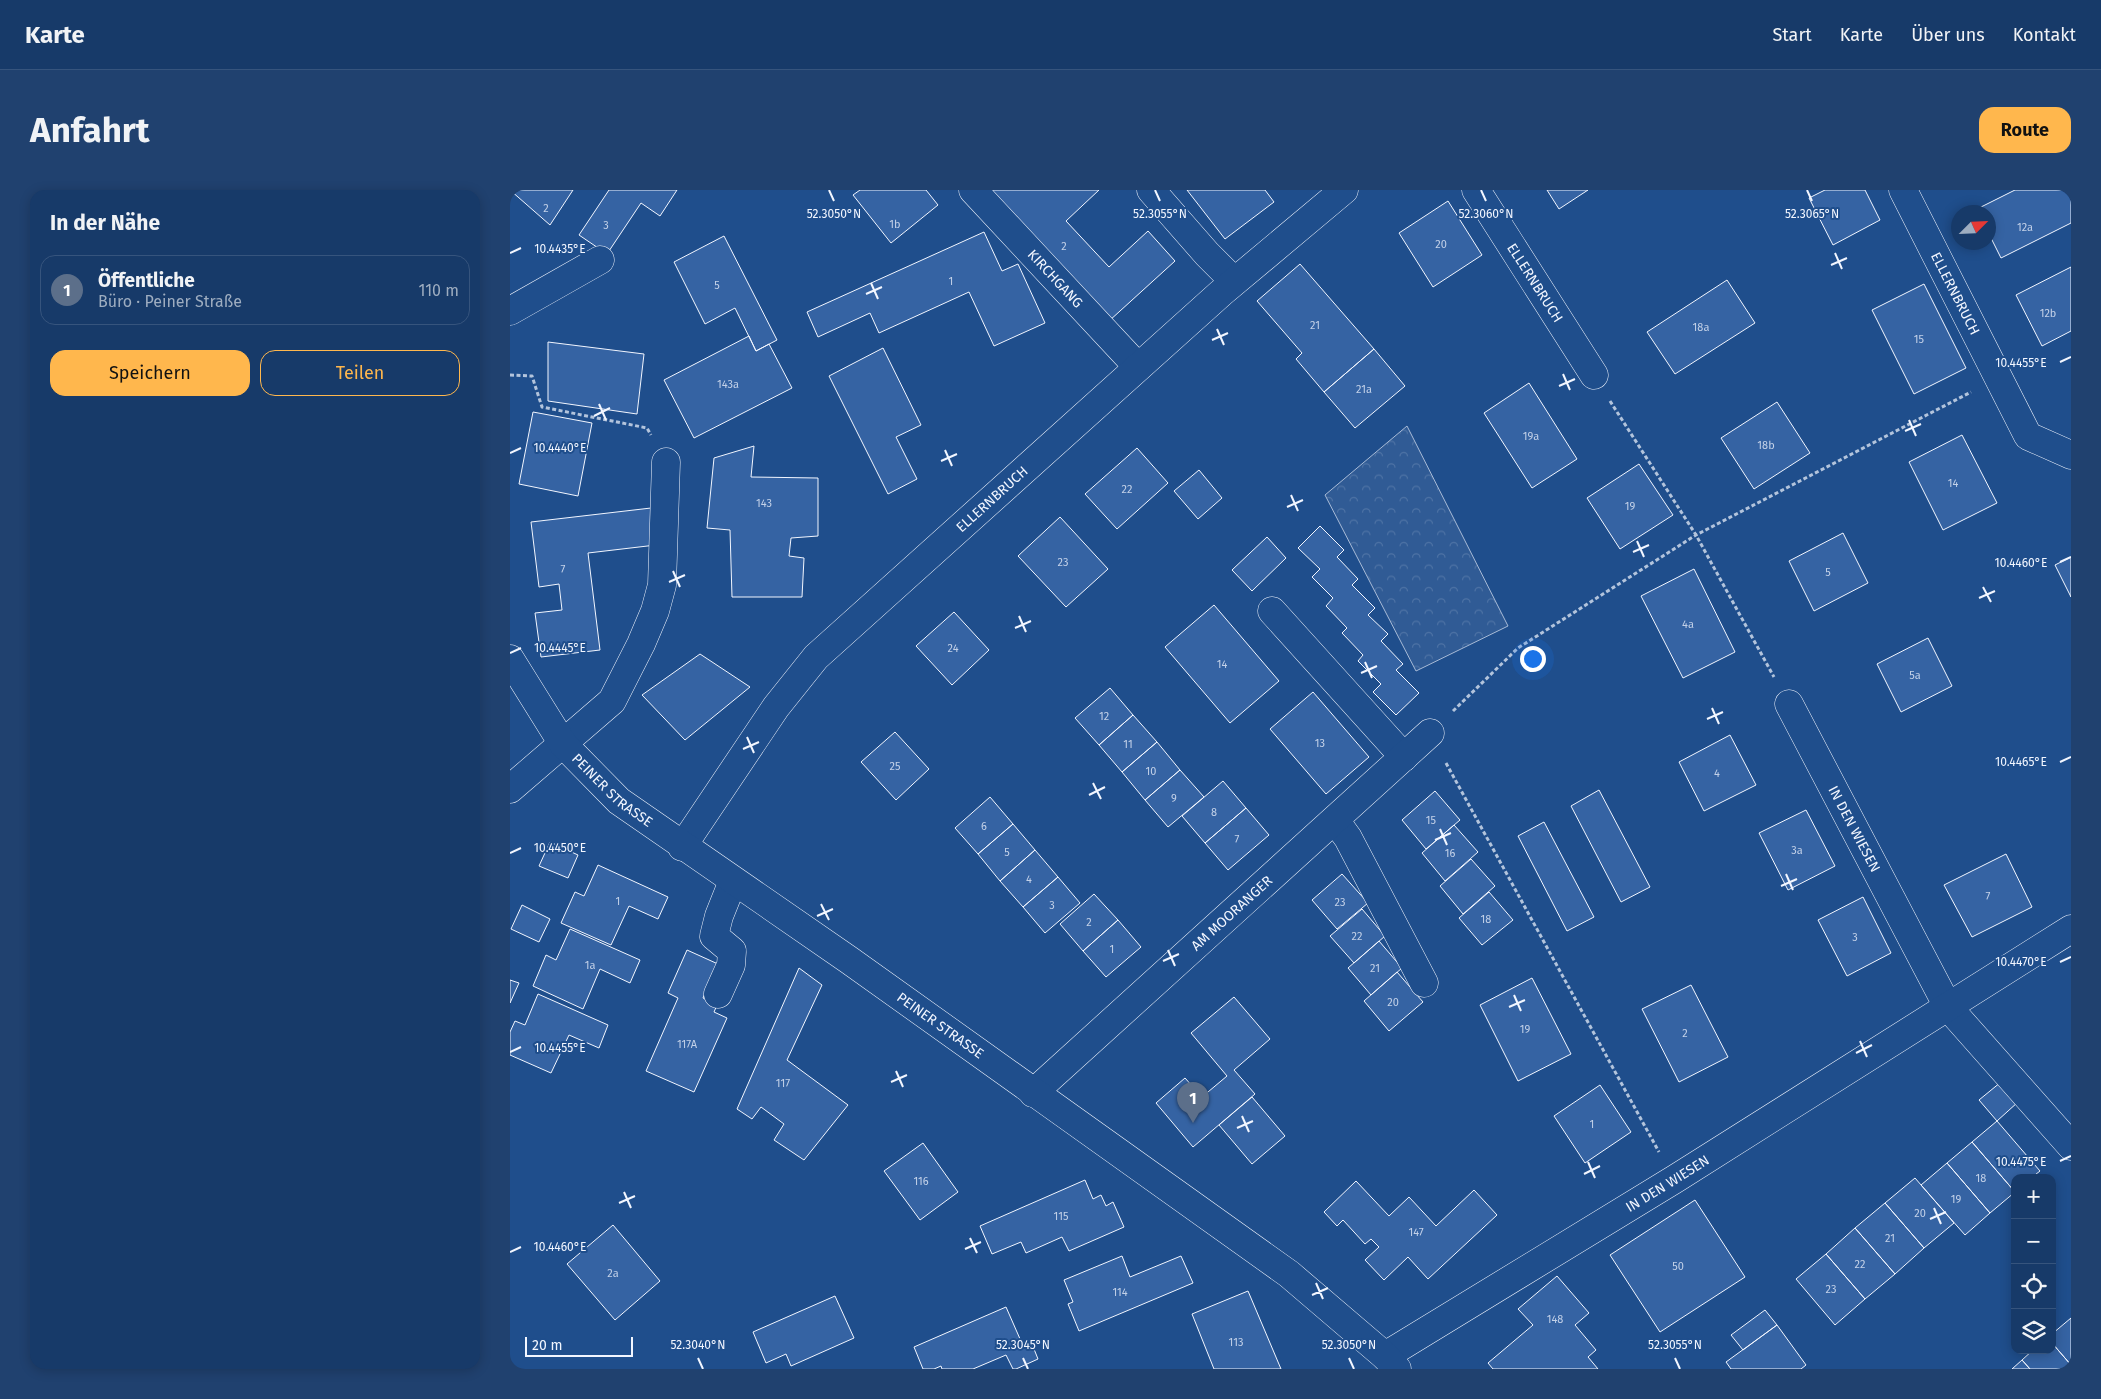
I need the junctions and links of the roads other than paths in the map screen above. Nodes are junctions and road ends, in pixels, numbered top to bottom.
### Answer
1 (973, 190) edge
2 (1151, 190) edge
3 (1344, 190) edge
4 (1476, 190) edge
5 (1902, 190) edge
6 (600, 260) dead end
7 (1234, 281) junction
8 (510, 311) edge
9 (1138, 367) junction
10 (1594, 375) road end
11 (2071, 455) edge
12 (666, 462) road end
13 (1272, 611) dead end
14 (510, 659) edge
15 (1789, 704) road end
16 (1430, 733) road end
17 (563, 744) junction
18 (1404, 757) junction
19 (510, 789) edge
20 (1335, 820) junction
21 (682, 846) junction
22 (733, 881) junction
23 (2071, 929) edge
24 (1424, 983) dead end
25 (718, 994) dead end
26 (1948, 1007) junction
27 (1033, 1093) junction
28 (2071, 1146) edge
29 (1391, 1362) edge

1 - 9 street, KIRCHGANG
2 - 7 street
3 - 7 street, ELLERNBRUCH
4 - 10 street, ELLERNBRUCH
5 - 11 street, ELLERNBRUCH
6 - 8 street
7 - 9 street, ELLERNBRUCH
9 - 21 street, ELLERNBRUCH
12 - 17 street
13 - 18 street
14 - 17 street, PEINER STRASSE
15 - 26 street, IN DEN WIESEN
16 - 18 street, AM MOORANGER
17 - 19 street
17 - 21 street, PEINER STRASSE
18 - 20 street, AM MOORANGER
20 - 24 street
20 - 27 street, AM MOORANGER
21 - 22 street, PEINER STRASSE
22 - 25 street
22 - 27 street, PEINER STRASSE
23 - 26 street, IN DEN WIESEN
26 - 28 street, IN DEN WIESEN
26 - 29 street, IN DEN WIESEN
27 - 29 street, PEINER STRASSE

